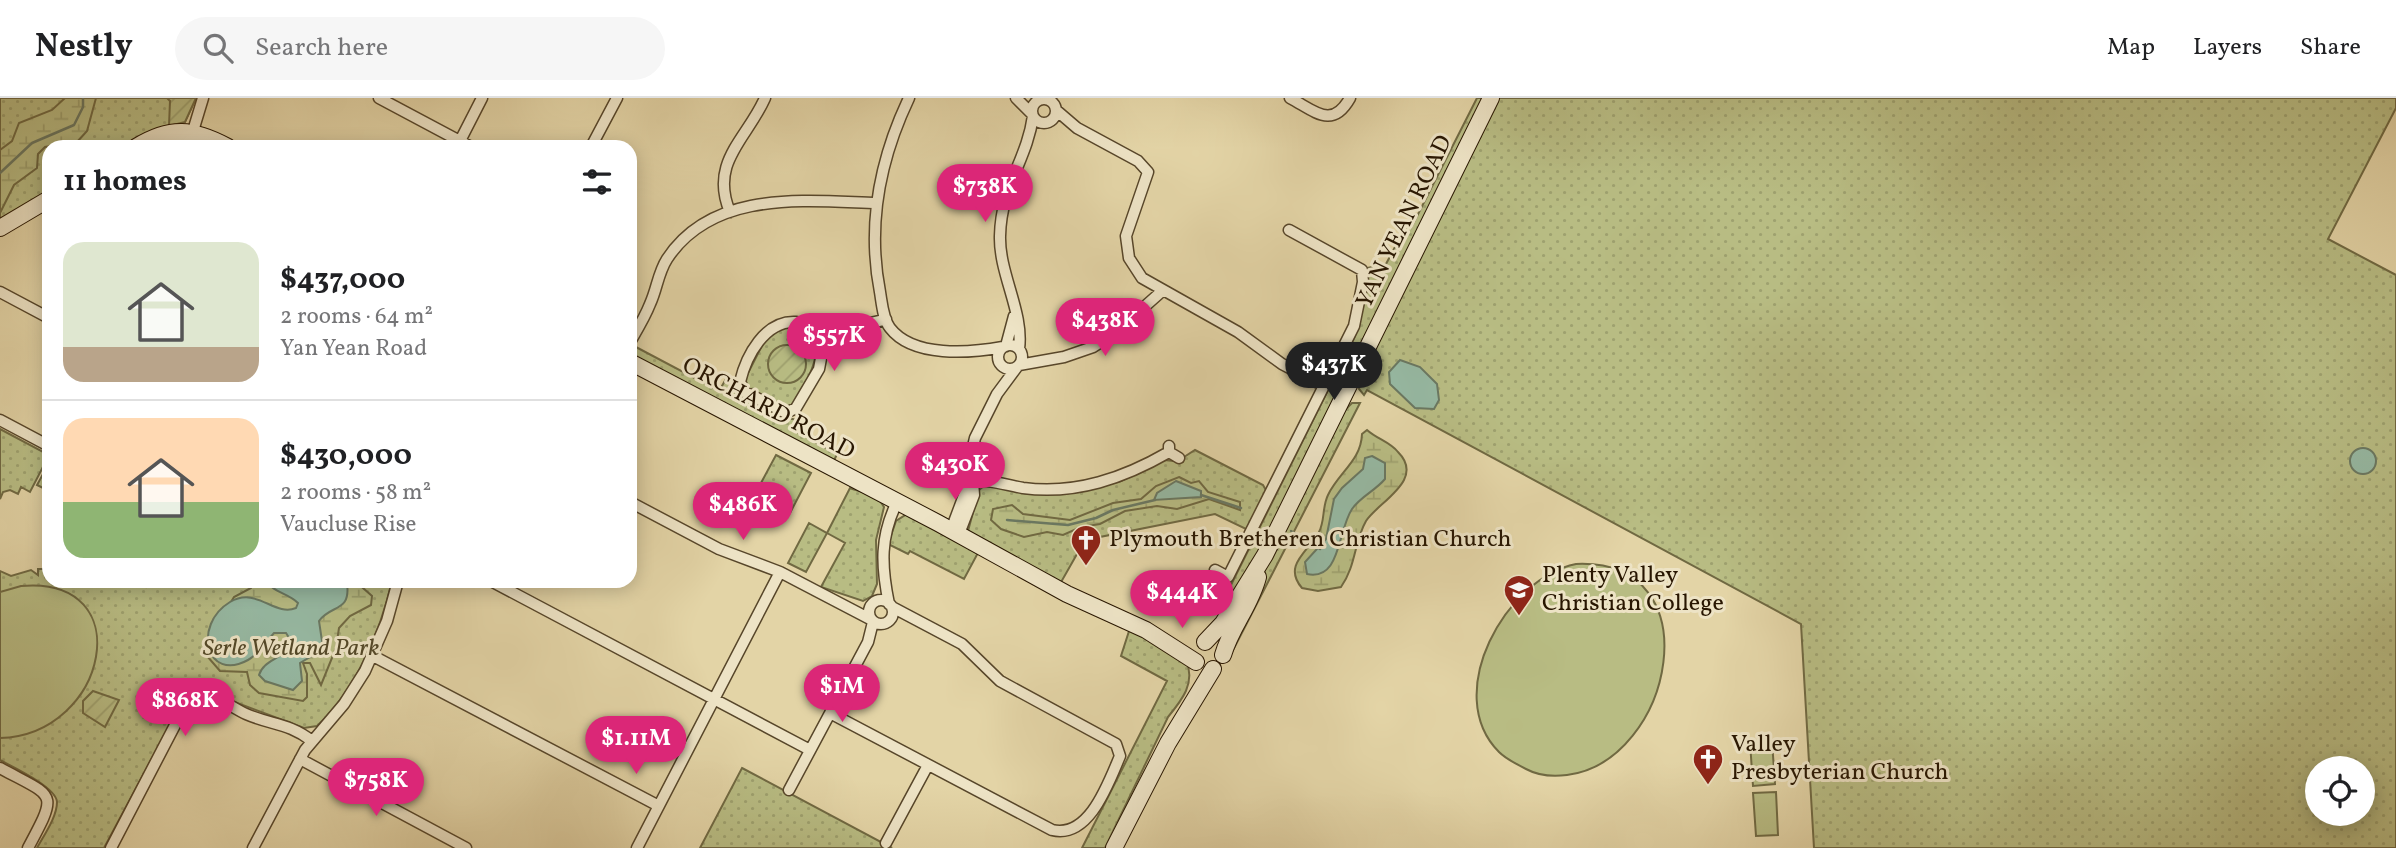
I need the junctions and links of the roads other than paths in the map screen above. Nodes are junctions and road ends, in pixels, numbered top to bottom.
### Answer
1 (203, 98) edge
2 (379, 98) edge
3 (482, 98) edge
4 (617, 98) edge
5 (765, 98) edge
6 (909, 98) edge
7 (1016, 98) edge
8 (1290, 98) edge
9 (1350, 98) edge
10 (1491, 98) edge
11 (1037, 99) edge
12 (1055, 105) edge
13 (1032, 115) junction
14 (1049, 122) junction
15 (1077, 128) junction
16 (192, 131) junction
17 (151, 140) edge
18 (212, 140) edge
19 (458, 140) edge
20 (461, 140) edge
21 (595, 140) edge
22 (1027, 142) junction
23 (42, 203) edge
24 (877, 203) junction
25 (730, 212) junction
26 (0, 228) edge
27 (1289, 230) dead end
28 (1156, 289) junction
29 (0, 292) edge
30 (42, 314) edge
31 (1014, 314) junction
32 (886, 319) junction
33 (637, 329) edge
34 (817, 337) junction
35 (1004, 347) junction
36 (1019, 349) junction
37 (973, 351) junction
38 (1052, 358) junction
39 (1000, 364) junction
40 (637, 366) edge
41 (1018, 366) junction
42 (1324, 386) junction
43 (997, 394) junction
44 (0, 420) edge
45 (42, 442) edge
46 (1172, 452) dead end
47 (971, 478) junction
48 (897, 502) junction
49 (637, 506) edge
50 (955, 532) junction
51 (1265, 555) junction
52 (1215, 570) dead end
53 (780, 572) junction
54 (884, 577) junction
55 (396, 588) edge
56 (504, 588) edge
57 (873, 603) junction
58 (846, 604) junction
59 (883, 616) junction
60 (1146, 630) junction
61 (1202, 644) junction
62 (1223, 655) junction
63 (373, 656) junction
64 (1202, 665) junction
65 (713, 698) junction
66 (831, 713) junction
67 (312, 741) junction
68 (810, 750) junction
69 (300, 760) junction
70 (928, 765) junction
71 (0, 768) edge
72 (789, 790) dead end
73 (657, 805) junction
74 (886, 843) dead end
75 (29, 848) edge
76 (111, 848) edge
77 (253, 848) edge
78 (466, 848) edge
79 (637, 848) edge
80 (1114, 848) edge

1 - 16 street
2 - 19 street
3 - 20 street
4 - 21 street
5 - 25 street
6 - 24 street
7 - 13 street
8 - 9 street
10 - 51 main road, YAN YEAN ROAD
11 - 12 street
11 - 13 street
12 - 14 street
12 - 15 street
13 - 14 street
13 - 22 street
14 - 15 street
14 - 22 street
15 - 28 street
16 - 17 main road
16 - 18 main road
22 - 31 street
23 - 26 main road
24 - 25 street
24 - 32 street
25 - 33 street
27 - 42 street
28 - 38 street
28 - 42 street
29 - 30 street
31 - 35 street
31 - 36 street
32 - 34 street
32 - 37 street
34 - 34 street
35 - 36 street
35 - 37 street
35 - 39 street
36 - 38 street
36 - 41 street
37 - 39 street
38 - 41 street
39 - 41 street
39 - 43 street
40 - 48 main road, ORCHARD ROAD
41 - 43 street
42 - 52 street
43 - 47 street
44 - 45 street
46 - 47 street
47 - 50 street
48 - 50 main road, ORCHARD ROAD
48 - 54 street
49 - 53 street
50 - 60 main road, ORCHARD ROAD
51 - 61 main road, YAN YEAN ROAD
51 - 62 main road, YAN YEAN ROAD
53 - 58 street
53 - 65 street
54 - 57 street
54 - 59 street
55 - 63 street
56 - 65 street
57 - 58 street
57 - 59 street
57 - 59 street
58 - 59 street
59 - 66 street
59 - 70 street
60 - 61 main road, ORCHARD ROAD
60 - 64 main road, ORCHARD ROAD
61 - 62 main road
61 - 64 main road
62 - 64 main road
63 - 67 street
63 - 73 street
64 - 80 main road
65 - 68 street
65 - 73 street
66 - 68 street
66 - 70 street
67 - 69 street
67 - 76 street
68 - 72 street
69 - 77 street
69 - 78 street
70 - 74 street
71 - 75 street
73 - 79 street

